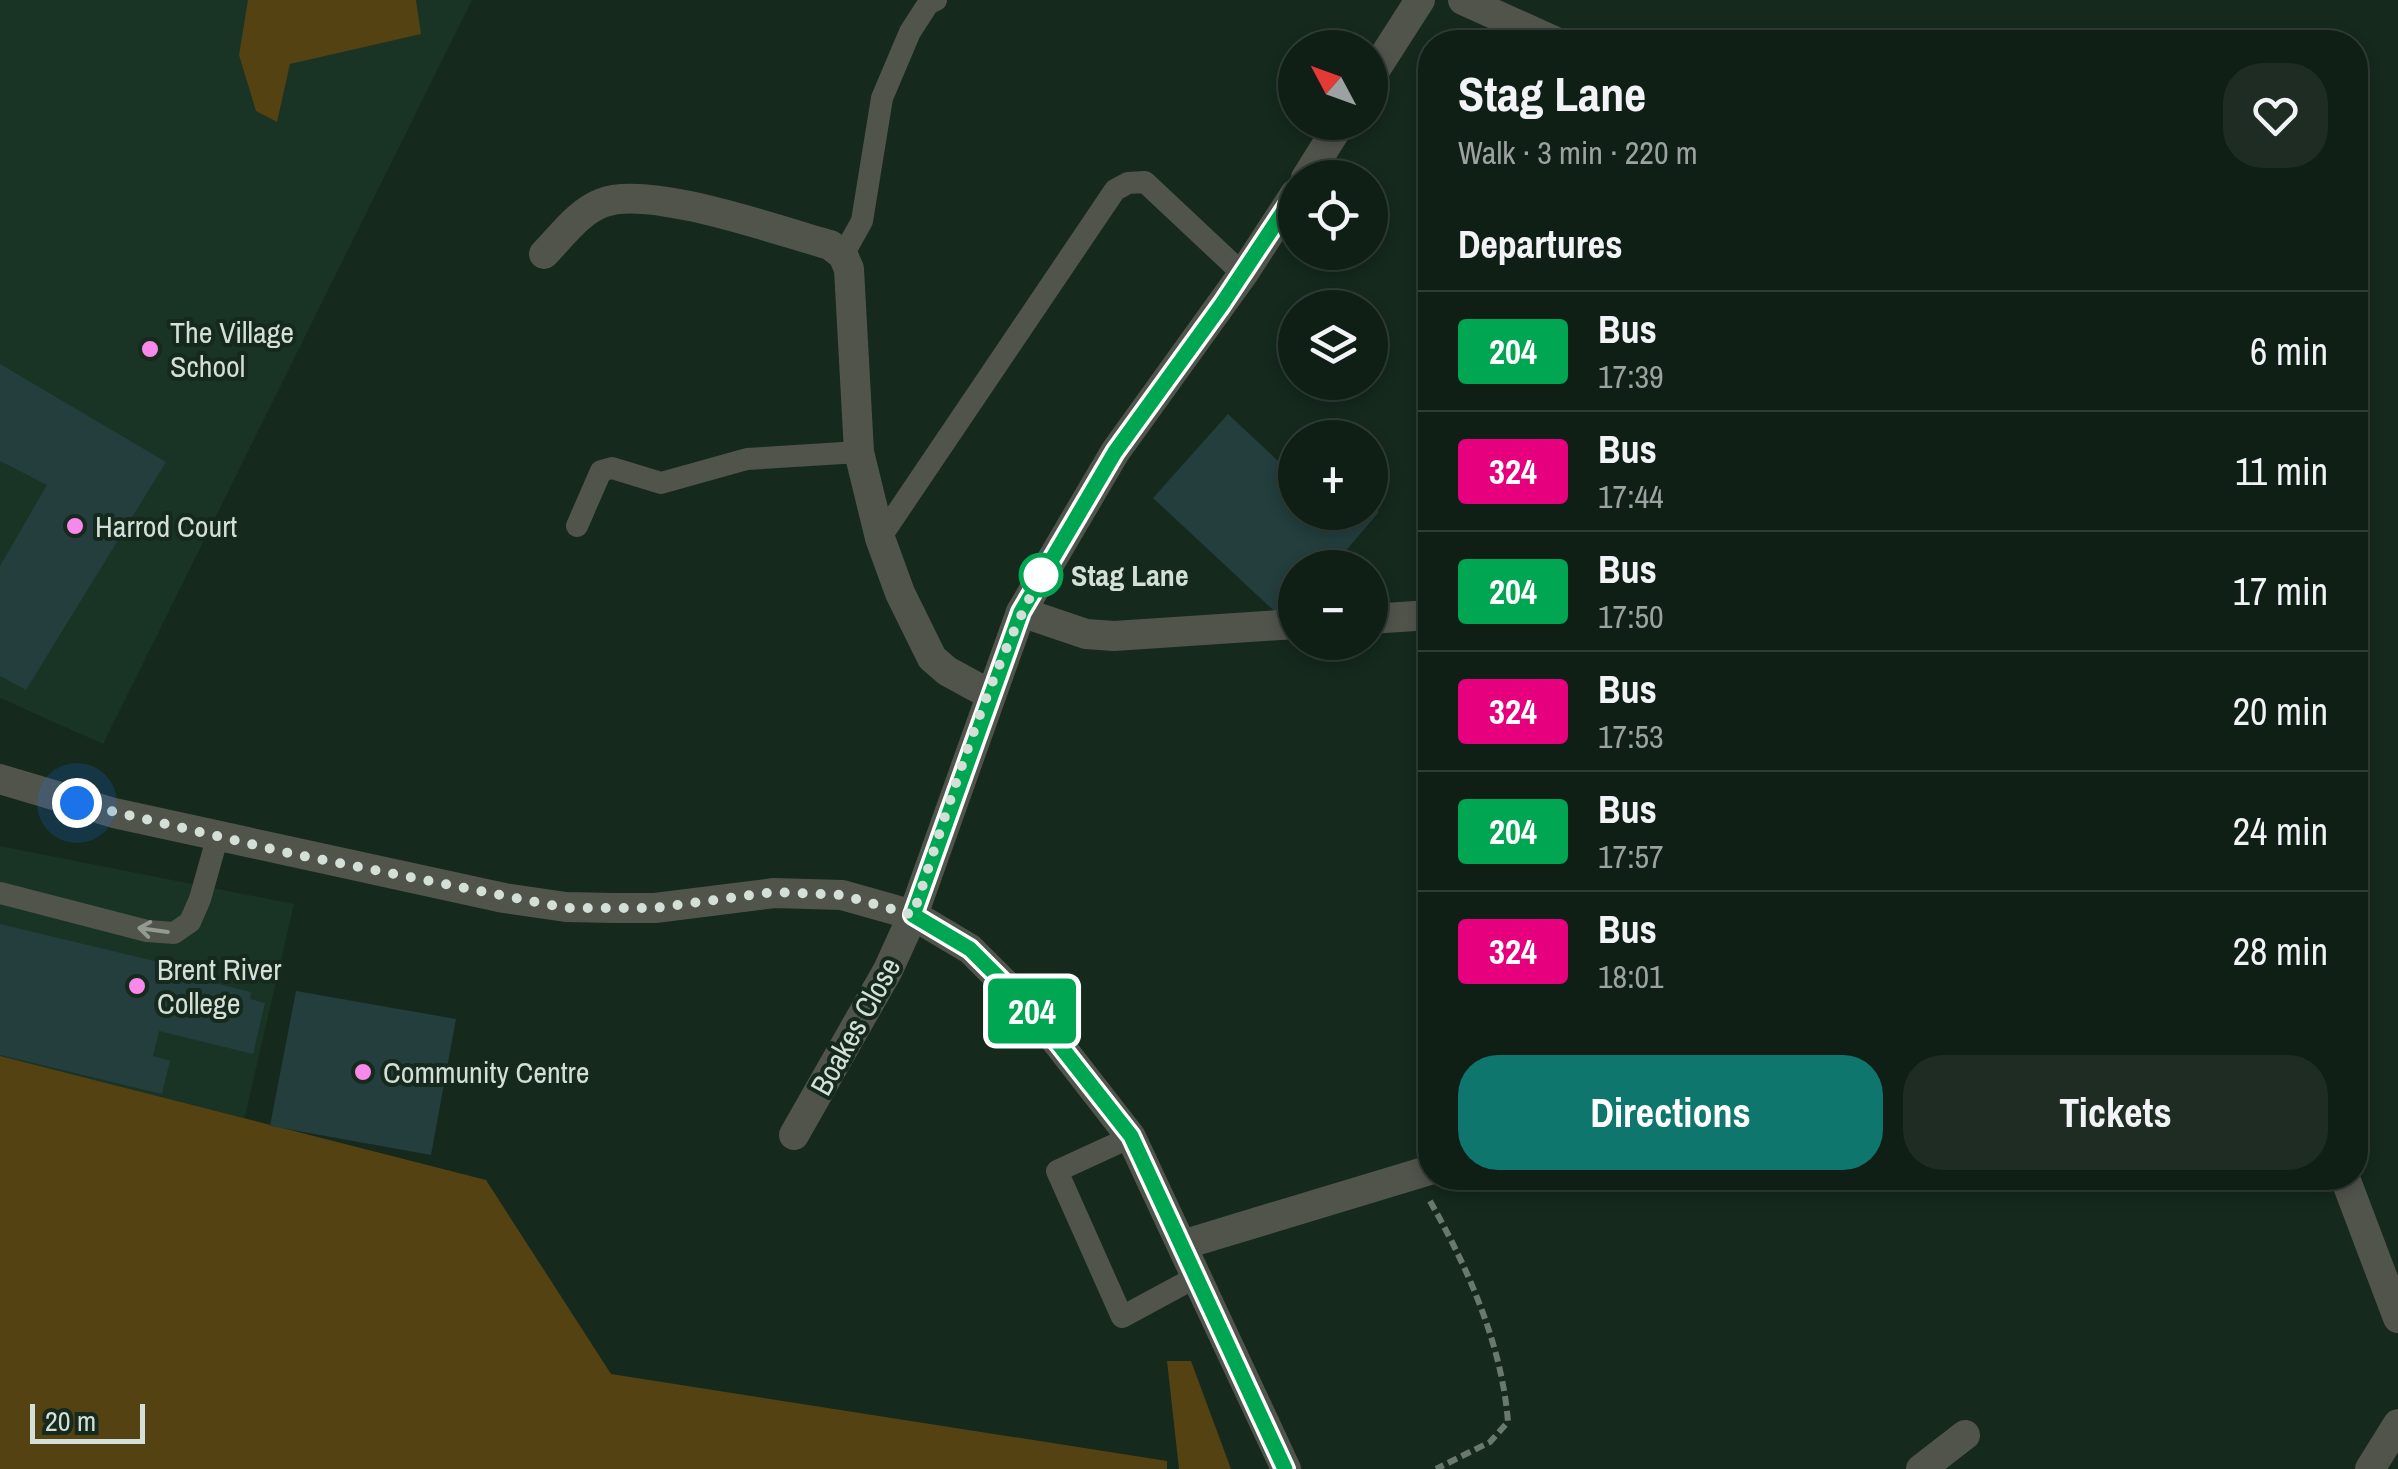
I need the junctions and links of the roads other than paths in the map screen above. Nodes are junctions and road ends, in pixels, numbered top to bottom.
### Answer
1 (936, 0) edge
2 (1420, 0) edge
3 (1464, 0) edge
4 (1518, 11) edge
5 (1541, 30) edge
6 (1388, 50) edge
7 (1278, 220) edge
8 (544, 254) dead end
9 (843, 254) junction
10 (1243, 274) junction
11 (859, 452) junction
12 (577, 526) dead end
13 (880, 538) junction
14 (1021, 612) junction
15 (1418, 616) edge
16 (1388, 618) edge
17 (1278, 625) edge
18 (989, 694) junction
19 (1, 781) edge
20 (218, 835) junction
21 (0, 893) edge
22 (913, 915) junction
23 (794, 1135) dead end
24 (1131, 1136) junction
25 (1418, 1173) edge
26 (2350, 1190) edge
27 (1182, 1245) junction
28 (1196, 1276) junction
29 (2398, 1318) edge
30 (2398, 1424) edge
31 (1965, 1435) dead end
32 (1286, 1469) edge
33 (1920, 1469) edge
34 (2370, 1469) edge

1 - 9 lane
2 - 6 street
3 - 4 street
4 - 5 street
7 - 10 street, Boakes Close
8 - 9 street
9 - 11 street
10 - 13 lane
10 - 14 street, Boakes Close
11 - 12 lane
11 - 13 street
13 - 18 street
14 - 17 street
14 - 18 street, Boakes Close
15 - 16 street
18 - 22 street, Boakes Close
19 - 20 street
20 -> 21 lane
20 - 22 street
22 - 23 street, Boakes Close
22 - 24 street
24 - 27 street
24 - 28 lane
25 - 27 street
26 - 29 street
27 - 28 street
28 - 32 street
30 - 34 street
31 - 33 street

